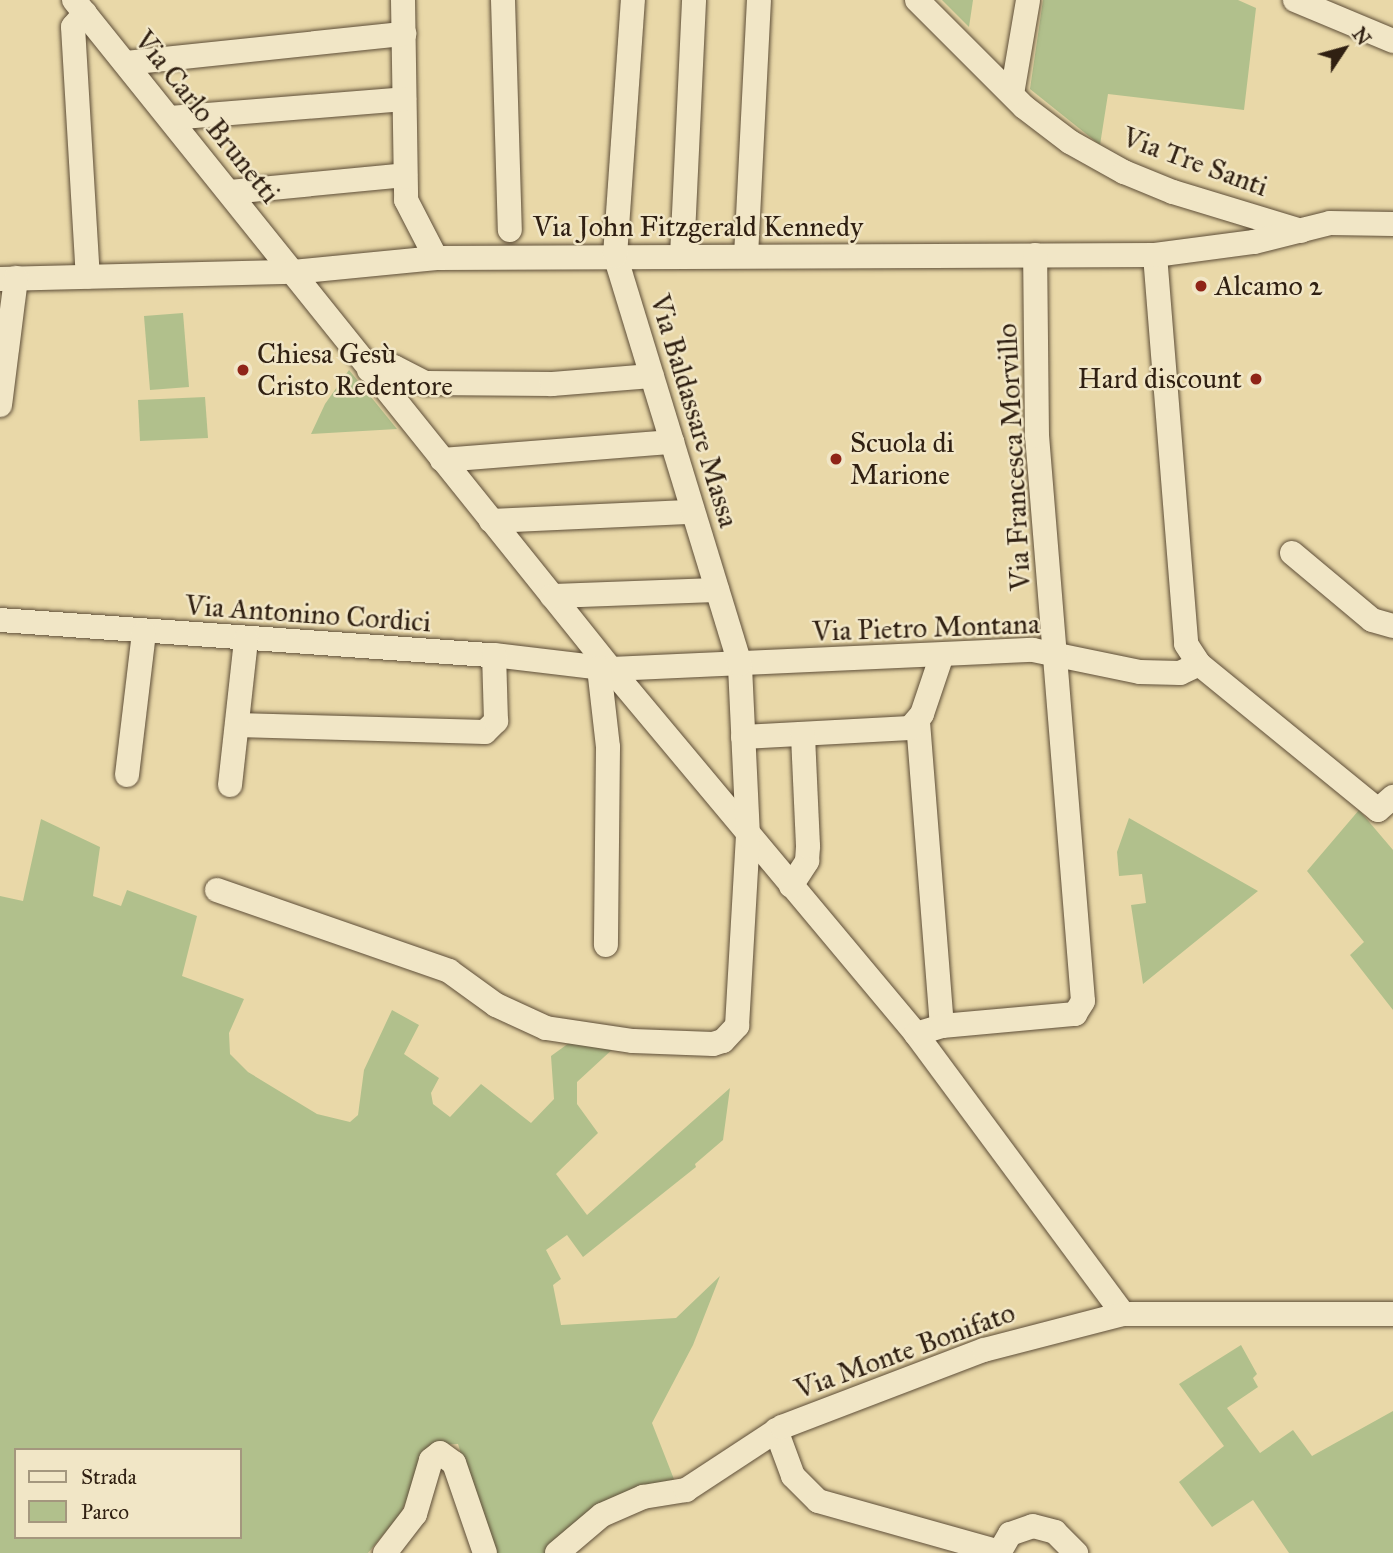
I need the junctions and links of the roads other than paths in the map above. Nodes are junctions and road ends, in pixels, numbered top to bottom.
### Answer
1 (403, 0) edge
2 (502, 0) edge
3 (633, 0) edge
4 (694, 0) edge
5 (759, 0) edge
6 (916, 0) edge
7 (1028, 0) edge
8 (1295, 0) edge
9 (80, 6) edge
10 (1322, 6) edge
11 (404, 34) junction
12 (1393, 41) edge
13 (126, 63) junction
14 (1012, 94) junction
15 (404, 99) junction
16 (170, 118) junction
17 (405, 175) junction
18 (230, 192) junction
19 (1393, 224) edge
20 (510, 230) dead end
21 (1301, 232) junction
22 (1156, 255) junction
23 (615, 256) junction
24 (682, 256) junction
25 (746, 256) junction
26 (1035, 256) junction
27 (436, 258) junction
28 (293, 271) junction
29 (88, 276) junction
30 (8, 278) edge
31 (369, 370) junction
32 (652, 376) junction
33 (0, 405) edge
34 (672, 442) junction
35 (442, 460) junction
36 (693, 512) junction
37 (491, 521) junction
38 (1292, 553) dead end
39 (717, 590) junction
40 (552, 596) junction
41 (0, 620) edge
42 (1393, 626) edge
43 (144, 632) junction
44 (246, 639) junction
45 (494, 655) junction
46 (942, 655) junction
47 (1057, 655) junction
48 (740, 664) junction
49 (1199, 664) junction
50 (605, 669) junction
51 (918, 722) junction
52 (237, 725) junction
53 (803, 734) junction
54 (743, 737) junction
55 (127, 775) dead end
56 (230, 785) dead end
57 (1388, 812) edge
58 (748, 836) junction
59 (791, 886) junction
60 (217, 890) dead end
61 (606, 945) dead end
62 (942, 1026) junction
63 (916, 1034) junction
64 (1123, 1314) junction
65 (1393, 1314) edge
66 (776, 1430) junction
67 (999, 1552) edge
68 (385, 1553) edge
69 (485, 1553) edge
70 (557, 1553) edge
71 (1076, 1553) edge

1 - 11 street
2 - 20 street
3 - 23 street, Via Baldassare Massa
4 - 24 street
5 - 25 street
6 - 14 street, Via Tre Santi
7 - 14 street
8 - 10 street
9 - 13 street, Via Carlo Brunetti
9 - 29 street
10 - 12 street
11 - 13 street
11 - 15 street
13 - 16 street, Via Carlo Brunetti
14 - 21 street, Via Tre Santi
15 - 16 street
15 - 17 street
16 - 18 street, Via Carlo Brunetti
17 - 18 street
17 - 27 street
18 - 28 street, Via Carlo Brunetti
19 - 21 street, Via John Fitzgerald Kennedy
21 - 22 street, Via John Fitzgerald Kennedy
22 - 26 street, Via John Fitzgerald Kennedy
22 - 49 street
23 - 24 street, Via John Fitzgerald Kennedy
23 - 27 street, Via John Fitzgerald Kennedy
23 - 32 street, Via Baldassare Massa
24 - 25 street, Via John Fitzgerald Kennedy
25 - 26 street, Via John Fitzgerald Kennedy
26 - 47 street, Via Francesca Morvillo
27 - 28 street, Via John Fitzgerald Kennedy
28 - 29 street, Via John Fitzgerald Kennedy
28 - 31 street, Via Carlo Brunetti
29 - 30 street, Via John Fitzgerald Kennedy
30 - 33 street
31 - 32 street
31 - 35 street, Via Carlo Brunetti
32 - 34 street, Via Baldassare Massa
34 - 35 street
34 - 36 street, Via Baldassare Massa
35 - 37 street, Via Carlo Brunetti
36 - 37 street
36 - 39 street, Via Baldassare Massa
37 - 40 street, Via Carlo Brunetti
38 - 42 street
39 - 40 street
39 - 48 street, Via Baldassare Massa
40 - 50 street, Via Carlo Brunetti
41 - 43 street, Via Antonino Cordici
43 - 44 street, Via Antonino Cordici
43 - 55 street
44 - 45 street, Via Antonino Cordici
44 - 52 street
45 - 50 street, Via Antonino Cordici
45 - 52 street
46 - 47 street, Via Pietro Montana
46 - 48 street, Via Pietro Montana
46 - 51 street
47 - 49 street, Via Pietro Montana
47 - 62 street, Via Francesca Morvillo
48 - 50 street, Via Pietro Montana
48 - 54 street, Via Baldassare Massa
49 - 57 street
50 - 58 street, Via Carlo Brunetti
50 - 61 street
51 - 53 street
51 - 62 street
52 - 56 street
53 - 54 street
53 - 59 street
54 - 58 street, Via Baldassare Massa
58 - 59 street, Via Carlo Brunetti
58 - 60 street, Via Baldassare Massa
59 - 63 street, Via Carlo Brunetti
62 - 63 street
63 - 64 street, Via Carlo Brunetti
64 - 65 street, Via Monte Bonifato
64 - 66 street, Via Monte Bonifato
66 - 67 street
66 - 70 street, Via Monte Bonifato
67 - 71 street
68 - 69 street

